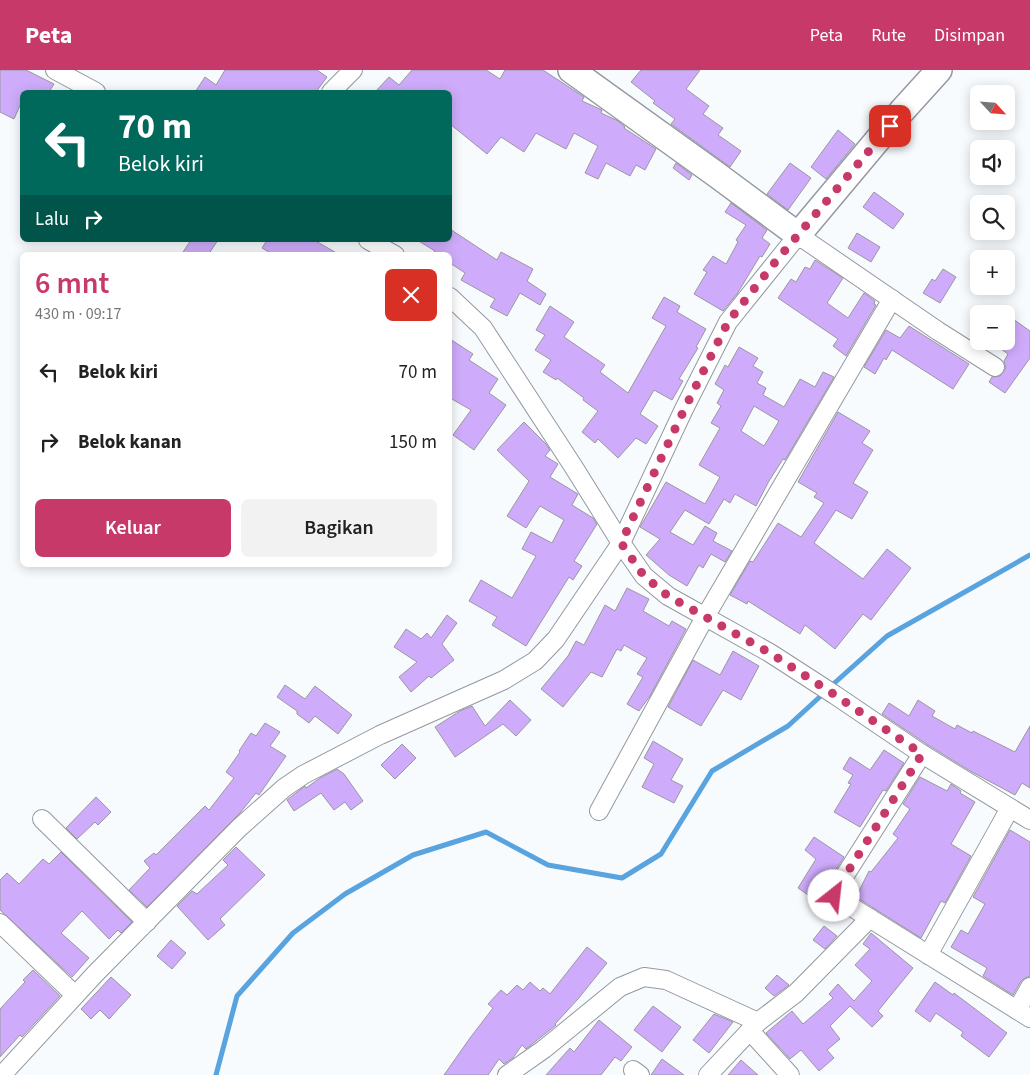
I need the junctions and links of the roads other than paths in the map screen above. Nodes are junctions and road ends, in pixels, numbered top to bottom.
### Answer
1 (55, 70) edge
2 (353, 70) edge
3 (571, 70) edge
4 (940, 70) edge
5 (92, 90) edge
6 (333, 90) edge
7 (798, 235) junction
8 (372, 242) edge
9 (390, 252) edge
10 (452, 298) edge
11 (892, 299) junction
12 (996, 368) dead end
13 (621, 543) junction
14 (705, 617) junction
15 (922, 754) junction
16 (1010, 808) junction
17 (599, 811) dead end
18 (42, 819) dead end
19 (1030, 820) edge
20 (870, 918) junction
21 (146, 922) junction
22 (0, 923) edge
23 (928, 955) junction
24 (1030, 987) edge
25 (76, 995) junction
26 (1024, 1014) edge
27 (754, 1027) junction
28 (2, 1075) edge
29 (507, 1075) edge
30 (708, 1075) edge
31 (790, 1075) edge

1 - 5 street
2 - 6 street
3 - 7 street
4 - 7 street
7 - 11 street
7 - 13 street
8 - 9 street
10 - 13 street
11 - 12 street
11 - 14 street
13 - 14 street
13 - 21 street
14 - 15 street
14 - 17 street
15 - 16 street
15 - 20 street
16 - 19 street
16 - 23 street
18 - 21 street
20 - 23 street
20 - 27 street
21 - 25 street
22 - 25 street
23 - 26 street
24 - 26 street
25 - 28 street
27 - 29 street
27 - 30 street
27 - 31 street

